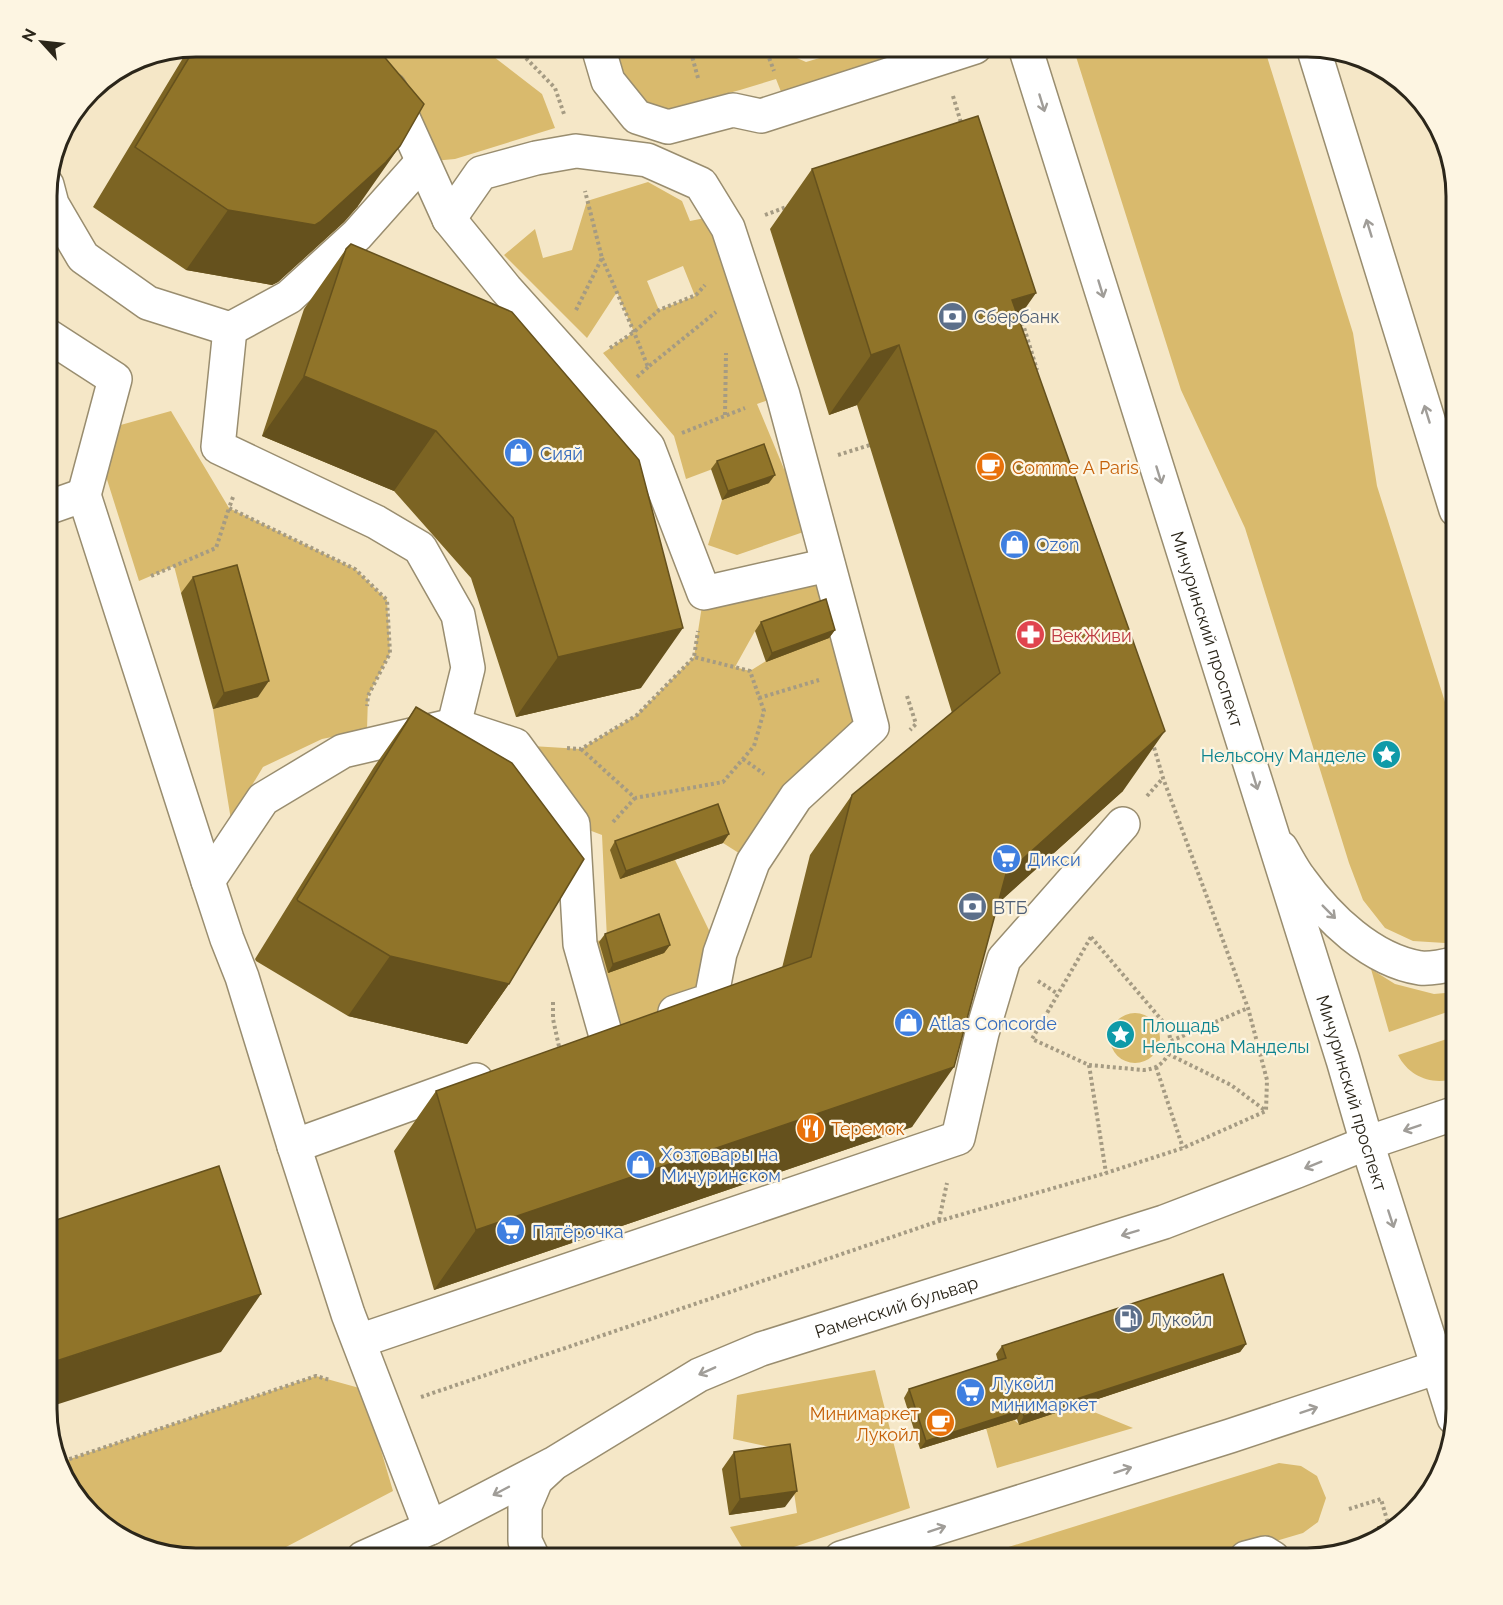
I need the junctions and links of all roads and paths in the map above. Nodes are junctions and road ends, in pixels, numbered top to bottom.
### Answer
1 (525, 57) edge
2 (601, 57) edge
3 (692, 57) edge
4 (944, 57) edge
5 (1028, 57) edge
6 (1316, 57) edge
7 (941, 58) junction
8 (376, 65) edge
9 (708, 116) junction
10 (962, 125) junction
11 (953, 128) edge
12 (966, 136) edge
13 (576, 151) junction
14 (422, 162) junction
15 (795, 204) dead end
16 (57, 213) edge
17 (448, 219) junction
18 (728, 228) junction
19 (602, 258) junction
20 (710, 280) dead end
21 (1016, 302) edge
22 (576, 311) dead end
23 (718, 311) dead end
24 (230, 329) junction
25 (634, 332) junction
26 (57, 341) edge
27 (726, 348) dead end
28 (603, 353) dead end
29 (1040, 379) edge
30 (725, 415) dead end
31 (870, 445) dead end
32 (829, 458) dead end
33 (247, 461) junction
34 (1446, 478) edge
35 (84, 495) junction
36 (57, 504) edge
37 (229, 508) junction
38 (828, 565) junction
39 (114, 592) junction
40 (704, 593) junction
41 (694, 657) junction
42 (856, 669) junction
43 (759, 698) junction
44 (454, 725) junction
45 (1153, 744) edge
46 (368, 745) junction
47 (515, 745) junction
48 (581, 749) junction
49 (1123, 824) edge
50 (1271, 831) junction
51 (208, 881) junction
52 (1446, 964) edge
53 (553, 996) dead end
54 (1248, 1008) junction
55 (606, 1036) junction
56 (1171, 1041) junction
57 (560, 1051) joint
58 (1168, 1054) junction
59 (1089, 1065) junction
60 (1156, 1067) junction
61 (507, 1070) edge
62 (1266, 1111) junction
63 (1446, 1116) edge
64 (1367, 1143) junction
65 (294, 1146) junction
66 (1183, 1148) junction
67 (1106, 1173) junction
68 (359, 1341) junction
69 (1446, 1359) edge
70 (1446, 1365) edge
71 (379, 1394) junction
72 (67, 1460) edge
73 (553, 1464) junction
74 (1349, 1509) dead end
75 (1388, 1522) edge
76 (429, 1528) junction
77 (385, 1548) edge
78 (529, 1548) edge
79 (904, 1548) edge

1 - 13 path
2 - 9 street
3 - 9 path
4 - 7 street
5 -> 50 street, Мичуринский проспект
34 -> 6 street
7 - 9 street
7 - 10 path
8 - 14 street
10 - 11 path
10 - 12 path
13 - 17 street
13 - 18 street
13 - 19 path
14 - 17 street
14 - 24 street
15 - 18 path
16 - 24 street
17 - 40 street
18 - 38 street
19 - 22 path
19 - 25 path
20 - 25 path
21 - 29 path
23 - 25 path
24 - 33 street
25 - 28 path
26 - 35 street
27 - 30 path
31 - 32 path
33 - 37 path
33 - 44 street
35 - 36 street
35 - 39 street
37 - 39 path
37 - 46 path
38 - 40 street
38 - 42 street
39 - 51 street
40 - 41 path
41 - 43 path
41 - 48 path
42 - 43 path
42 - 55 street
43 - 48 path
44 - 46 street
44 - 47 street
45 - 54 path
46 - 51 street
47 - 48 path
47 - 55 street
49 - 68 street
50 -> 52 street
50 - 64 street, Мичуринский проспект
51 - 65 street
53 - 57 path
54 - 56 path
54 - 62 path
55 - 57 street
56 - 58 path
56 - 59 path
58 - 60 path
58 - 62 path
59 - 60 path
59 - 67 path
60 - 66 path
61 - 65 street
62 - 66 path
63 -> 64 street, Раменский бульвар
64 -> 69 street, Мичуринский проспект
64 -> 73 street, Раменский бульвар
65 - 68 street
66 - 67 path
67 - 71 path
68 - 71 street
79 -> 70 street
71 - 72 path
71 - 76 street
73 -> 76 street, Раменский бульвар
73 - 78 street
74 - 75 path
76 - 77 street, Раменский бульвар

